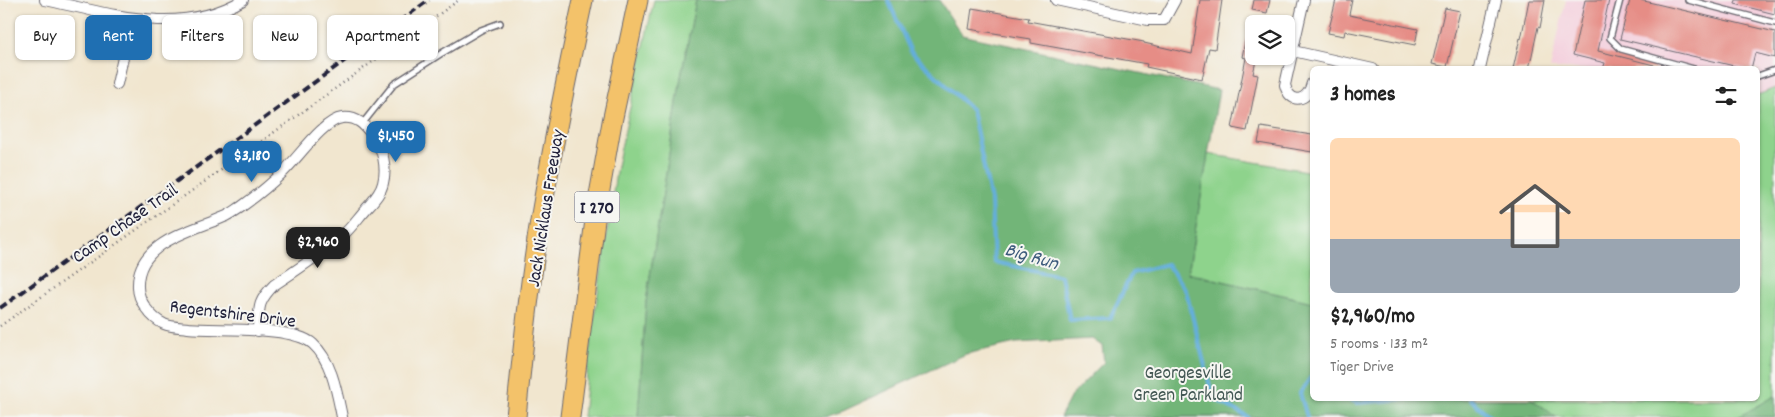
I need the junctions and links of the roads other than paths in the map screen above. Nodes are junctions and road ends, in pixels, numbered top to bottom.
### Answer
1 (45, 0) edge
2 (244, 0) edge
3 (583, 0) edge
4 (638, 0) edge
5 (1056, 0) edge
6 (1175, 0) edge
7 (1304, 0) edge
8 (1496, 0) edge
9 (1620, 0) edge
10 (1688, 0) edge
11 (118, 15) edge
12 (152, 20) edge
13 (1775, 22) edge
14 (500, 23) dead end
15 (1295, 42) edge
16 (1295, 52) edge
17 (1319, 58) junction
18 (123, 60) edge
19 (1289, 65) edge
20 (1317, 66) edge
21 (1358, 66) edge
22 (1481, 66) edge
23 (1683, 66) edge
24 (1775, 70) edge
25 (1760, 75) edge
26 (118, 84) dead end
27 (1310, 91) edge
28 (363, 123) junction
29 (258, 331) junction
30 (342, 417) edge
31 (516, 417) edge
32 (570, 417) edge

1 - 11 street
2 - 12 street
3 - 31 highway, Jack Nicklaus Freeway
4 - 32 highway, I 270
5 - 6 street
7 - 15 street
8 - 22 street
9 - 23 lane
10 - 13 lane
14 - 28 lane
16 - 17 street
17 - 20 street
17 - 21 street
18 - 26 street
19 - 27 street
24 - 25 lane
28 - 29 street
28 - 29 street, Regentshire Drive
29 - 30 street, Regentshire Drive

